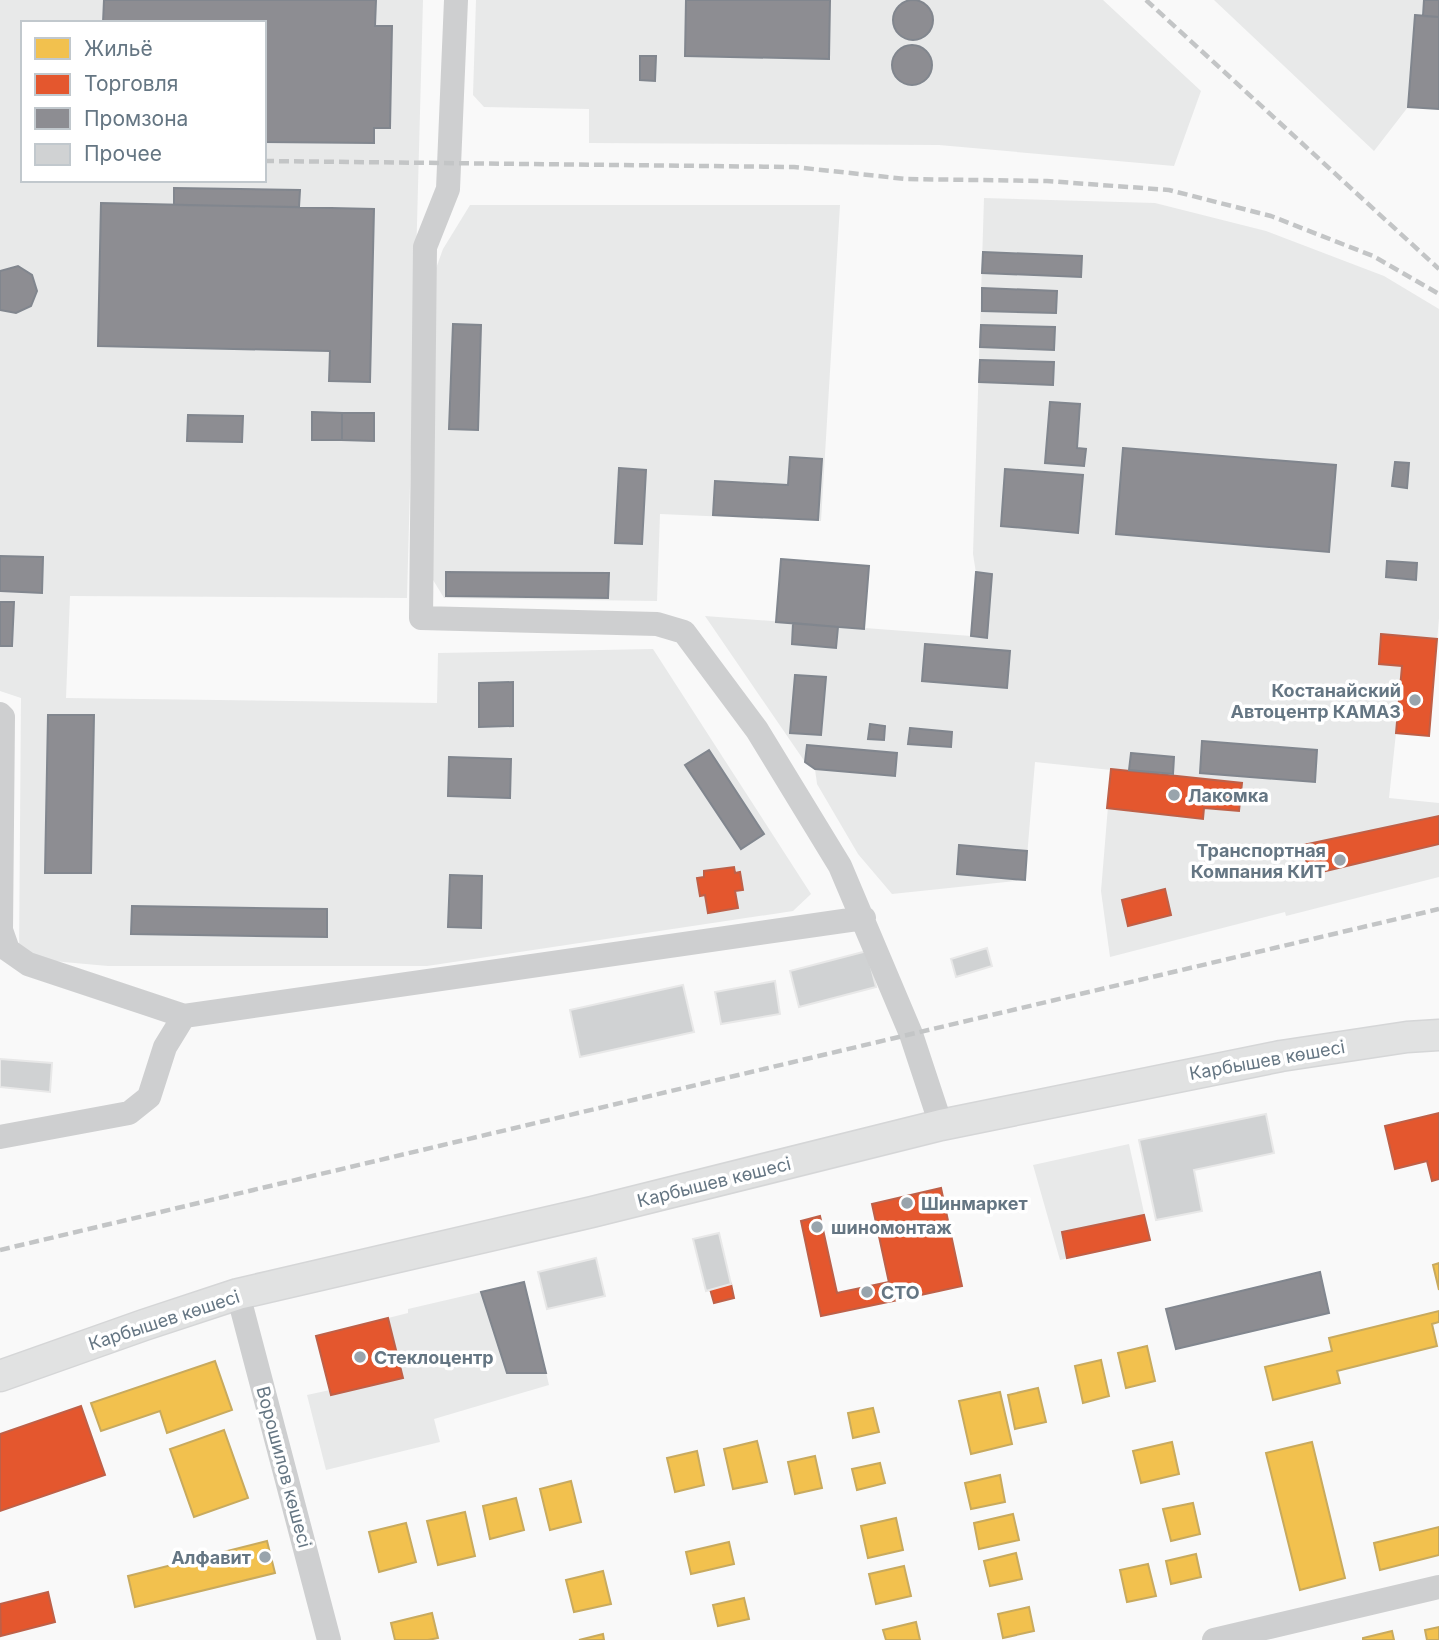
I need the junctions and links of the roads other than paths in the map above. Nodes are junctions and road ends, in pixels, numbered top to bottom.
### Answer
1 (456, 0) edge
2 (0, 714) edge
3 (864, 918) junction
4 (184, 1016) junction
5 (1439, 1035) edge
6 (941, 1125) junction
7 (0, 1138) edge
8 (238, 1294) junction
9 (0, 1376) edge
10 (1439, 1587) edge
11 (329, 1640) edge
12 (1213, 1640) edge

1 - 3 street
2 - 4 street
3 - 4 street
3 - 6 street
4 - 7 street
5 - 6 main road, Карбышев көшесі
6 - 8 main road, Карбышев көшесі
8 - 9 main road, Карбышев көшесі
8 - 11 street, Ворошилов көшесі
10 - 12 street

